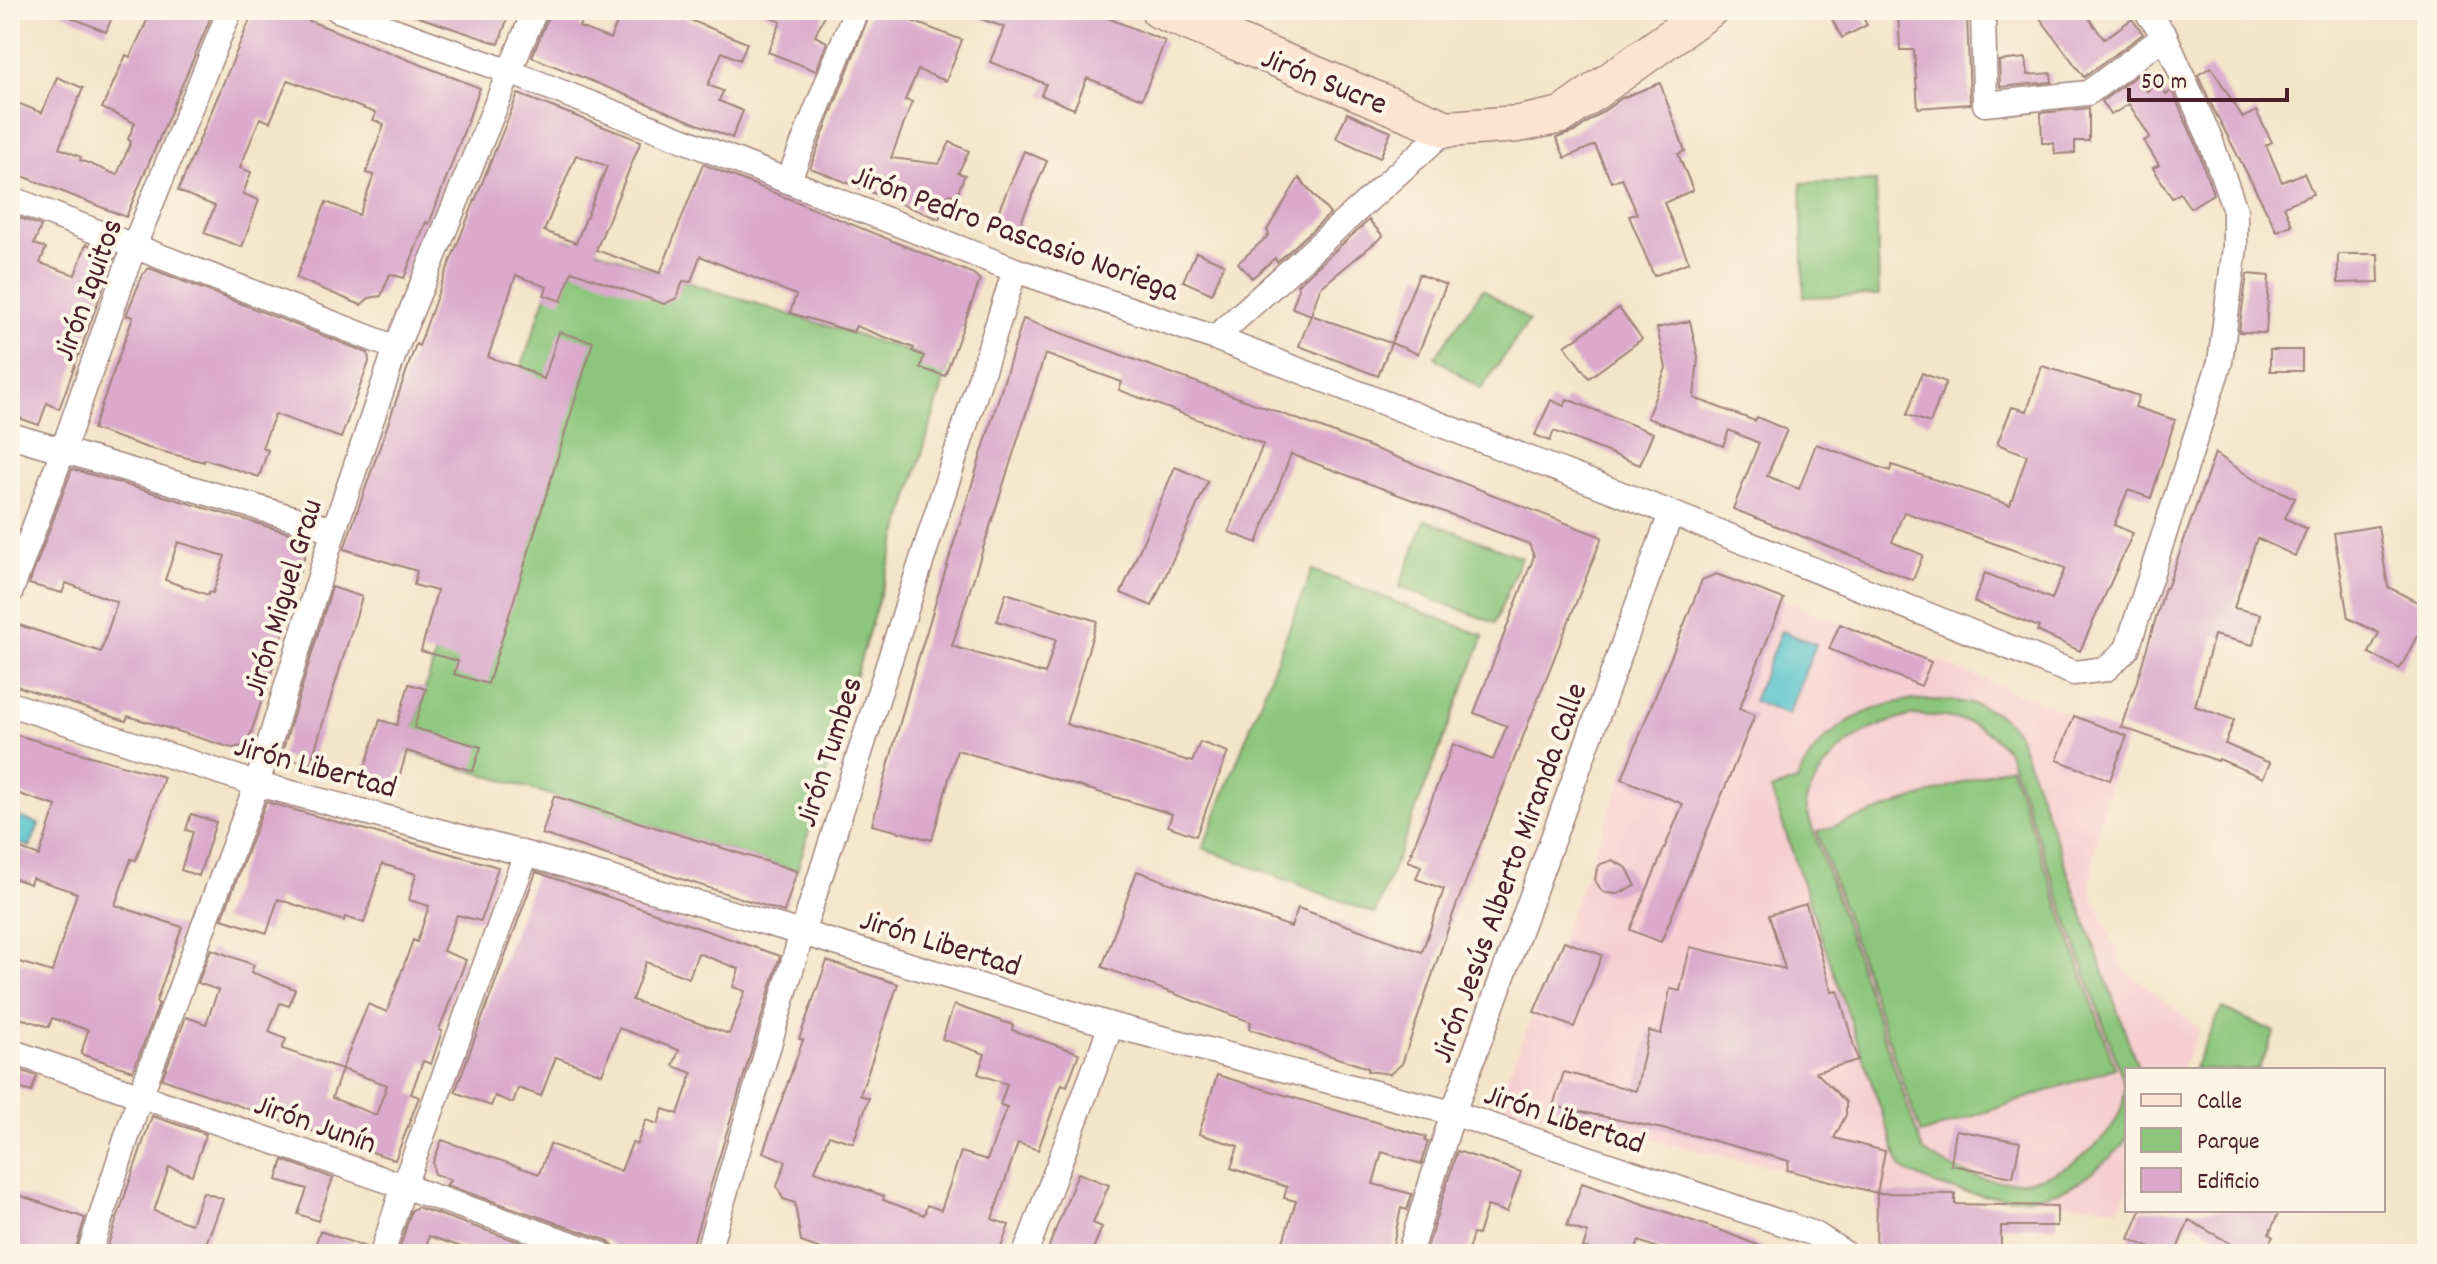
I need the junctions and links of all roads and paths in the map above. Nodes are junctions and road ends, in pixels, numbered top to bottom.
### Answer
1 (230, 10) edge
2 (338, 10) edge
3 (535, 10) edge
4 (856, 10) edge
5 (1159, 10) edge
6 (1709, 10) edge
7 (1983, 10) edge
8 (2145, 10) edge
9 (2165, 36) junction
10 (510, 72) junction
11 (1447, 129) junction
12 (789, 179) junction
13 (10, 198) edge
14 (134, 246) junction
15 (1015, 270) junction
16 (1215, 338) junction
17 (396, 348) junction
18 (10, 435) edge
19 (63, 450) junction
20 (1671, 513) junction
21 (334, 530) junction
22 (10, 593) edge
23 (10, 704) edge
24 (257, 784) junction
25 (526, 854) junction
26 (802, 933) junction
27 (1111, 1025) junction
28 (10, 1051) edge
29 (140, 1096) junction
30 (1453, 1113) junction
31 (404, 1185) junction
32 (89, 1254) edge
33 (382, 1254) edge
34 (601, 1254) edge
35 (707, 1254) edge
36 (1025, 1254) edge
37 (1409, 1254) edge
38 (1846, 1254) edge

1 - 14 street, Jirón Iquitos
2 - 10 street, Jirón Pedro Pascasio Noriega
3 - 10 street, Jirón Miguel Grau
4 - 12 street
5 - 11 street, Jirón Sucre
6 - 11 street
7 - 9 street
8 - 9 street, Jirón Pedro Pascasio Noriega
9 - 20 street, Jirón Pedro Pascasio Noriega
10 - 12 street, Jirón Pedro Pascasio Noriega
10 - 17 street, Jirón Miguel Grau
11 - 16 street
12 - 15 street, Jirón Pedro Pascasio Noriega
13 - 14 street
14 - 17 street
14 - 19 street, Jirón Iquitos
15 - 16 street, Jirón Pedro Pascasio Noriega
15 - 26 street, Jirón Tumbes
16 - 20 street, Jirón Pedro Pascasio Noriega
17 - 21 street, Jirón Miguel Grau
18 - 19 street
19 - 21 street
19 - 22 street, Jirón Iquitos
20 - 30 street, Jirón Jesús Alberto Miranda Calle
21 - 24 street, Jirón Miguel Grau
23 - 24 street, Jirón Libertad
24 - 25 street, Jirón Libertad
24 - 29 street, Jirón Miguel Grau
25 - 26 street, Jirón Libertad
25 - 31 street
26 - 27 street, Jirón Libertad
26 - 35 street, Jirón Tumbes
27 - 30 street, Jirón Libertad
27 - 36 street
28 - 29 street, Jirón Junín
29 - 31 street, Jirón Junín
29 - 32 street, Jirón Miguel Grau
30 - 37 street, Jirón Jesús Alberto Miranda Calle
30 - 38 street, Jirón Libertad
31 - 33 street
31 - 34 street, Jirón Junín

